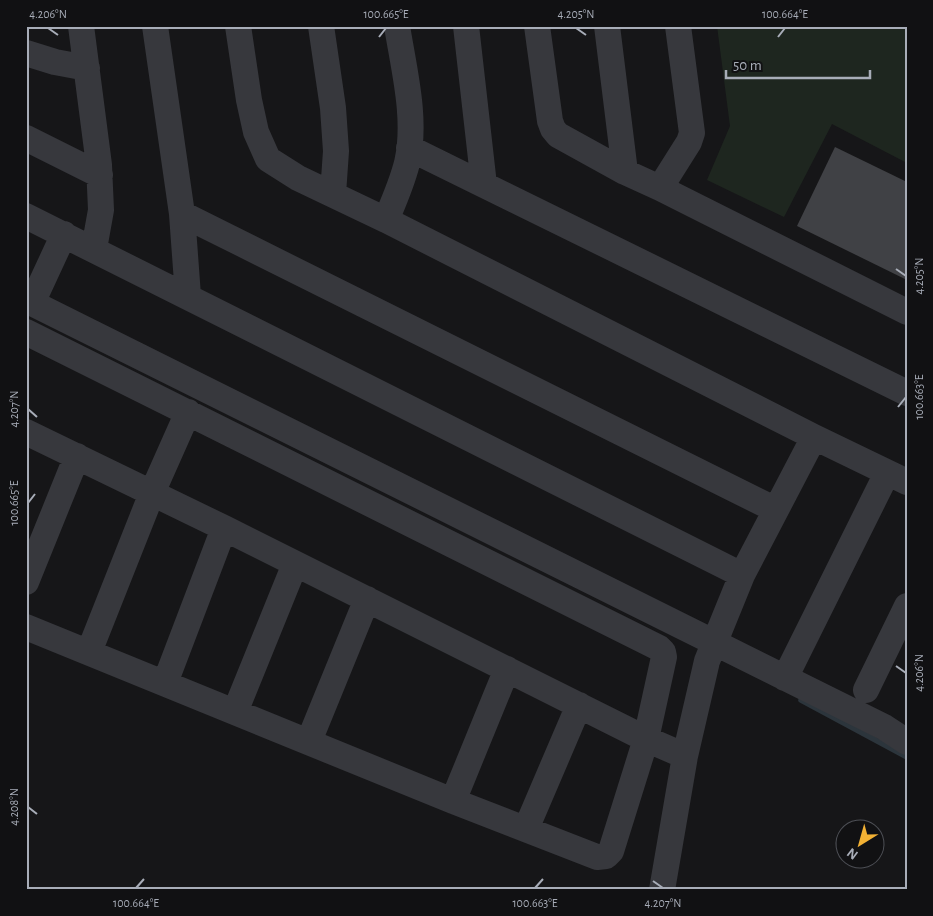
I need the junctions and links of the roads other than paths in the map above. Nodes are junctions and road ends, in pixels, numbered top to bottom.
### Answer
1 (81, 26) edge
2 (155, 26) edge
3 (238, 26) edge
4 (321, 26) edge
5 (397, 26) edge
6 (466, 26) edge
7 (537, 26) edge
8 (607, 26) edge
9 (678, 26) edge
10 (26, 54) edge
11 (87, 68) junction
12 (26, 138) edge
13 (409, 148) junction
14 (625, 172) junction
15 (100, 175) junction
16 (484, 185) junction
17 (660, 188) junction
18 (333, 194) junction
19 (182, 214) junction
20 (26, 216) edge
21 (386, 220) junction
22 (64, 234) junction
23 (94, 249) junction
24 (188, 296) junction
25 (29, 301) edge
26 (907, 312) edge
27 (26, 332) edge
28 (907, 392) edge
29 (188, 412) junction
30 (26, 432) edge
31 (814, 437) junction
32 (77, 456) junction
33 (897, 477) edge
34 (152, 493) junction
35 (776, 510) junction
36 (224, 528) junction
37 (295, 564) junction
38 (742, 575) junction
39 (26, 582) edge
40 (367, 599) junction
41 (907, 606) edge
42 (26, 627) edge
43 (714, 642) junction
44 (897, 651) edge
45 (89, 652) junction
46 (507, 669) junction
47 (785, 678) junction
48 (165, 683) junction
49 (866, 690) dead end
50 (579, 706) junction
51 (235, 712) junction
52 (646, 739) junction
53 (309, 741) junction
54 (907, 742) edge
55 (684, 756) junction
56 (453, 801) junction
57 (526, 830) junction
58 (662, 890) edge

1 - 11 street
2 - 19 street
3 - 18 street
4 - 18 street
5 - 13 street
6 - 16 street
7 - 14 street
8 - 14 street
9 - 17 street
10 - 11 street
11 - 15 street
12 - 15 street
13 - 16 street
13 - 21 street
14 - 17 street
15 - 23 street
16 - 28 street
17 - 26 street
18 - 21 street
19 - 24 street
19 - 35 street
20 - 22 street
21 - 31 street
22 - 23 street
22 - 25 street
23 - 24 street
24 - 38 street
25 - 43 street
27 - 29 street
29 - 34 street
29 - 52 street
30 - 32 street
31 - 33 street
31 - 35 street
32 - 34 street
32 - 39 street
33 - 47 street
34 - 36 street
34 - 45 street
35 - 38 street
36 - 37 street
36 - 48 street
37 - 40 street
37 - 51 street
38 - 43 street
40 - 46 street
40 - 53 street
41 - 44 street
42 - 45 street
43 - 47 street
43 - 55 street
44 - 49 street
45 - 48 street
46 - 50 street
46 - 56 street
47 - 54 street
48 - 51 street
50 - 52 street
50 - 57 street
51 - 53 street
52 - 55 street
52 - 57 street
53 - 56 street
55 - 58 street
56 - 57 street

